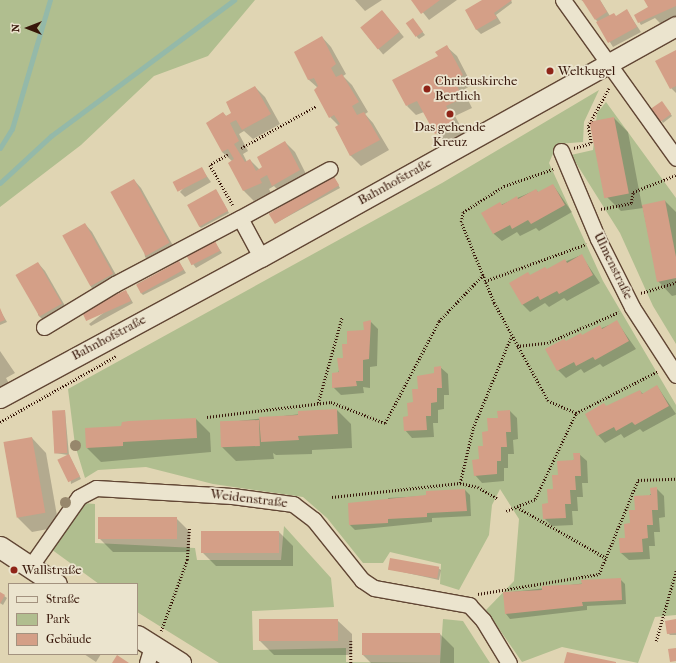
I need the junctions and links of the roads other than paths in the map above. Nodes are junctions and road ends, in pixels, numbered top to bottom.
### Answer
1 (563, 0) edge
2 (676, 26) edge
3 (608, 63) junction
4 (561, 151) road end
5 (676, 158) edge
6 (330, 169) dead end
7 (240, 218) junction
8 (261, 257) junction
9 (44, 327) dead end
10 (672, 370) edge
11 (0, 398) edge
12 (0, 547) edge
13 (30, 567) junction
14 (54, 583) edge
15 (146, 649) edge
16 (180, 663) edge
17 (509, 663) edge

1 - 3 street
2 - 3 street, Bahnhofstraße
3 - 5 street
3 - 8 street, Bahnhofstraße
4 - 10 street, Ulmenstraße
6 - 7 street
7 - 8 street
7 - 9 street
8 - 11 street, Bahnhofstraße
12 - 13 main road
13 - 14 main road
13 - 17 street, Weidenstraße
15 - 16 main road

